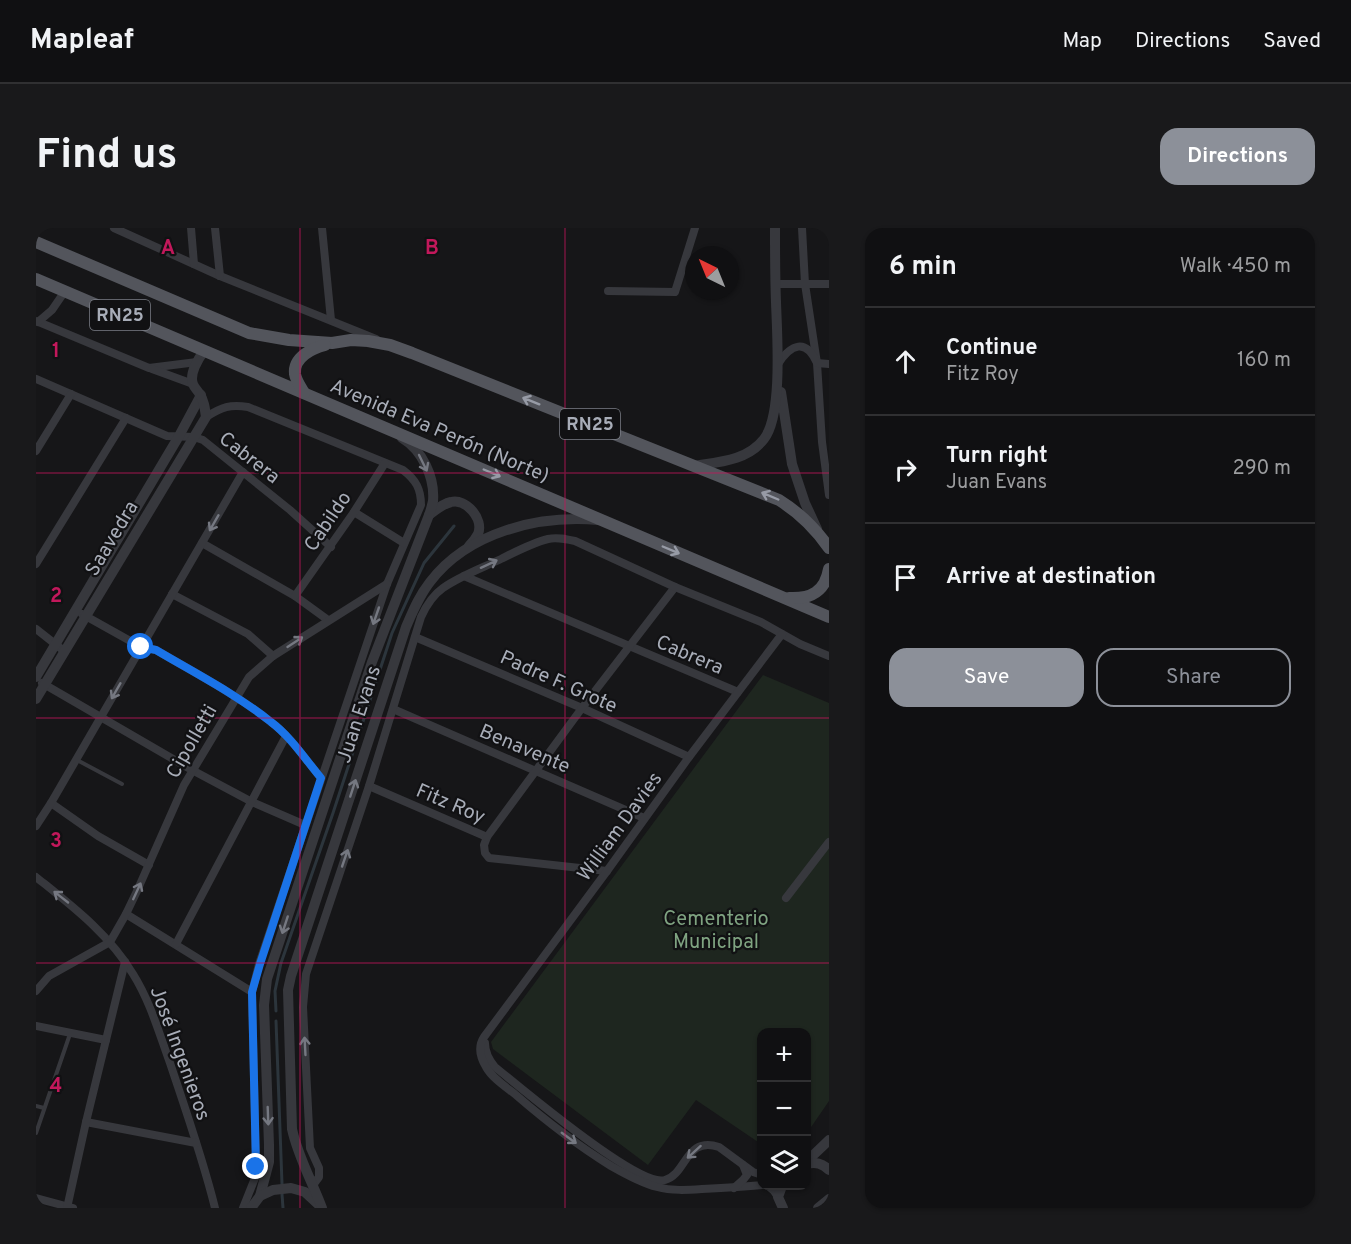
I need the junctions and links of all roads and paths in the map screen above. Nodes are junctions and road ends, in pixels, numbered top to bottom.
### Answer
1 (114, 228) edge
2 (191, 228) edge
3 (215, 228) edge
4 (322, 228) edge
5 (695, 228) edge
6 (775, 228) edge
7 (802, 228) edge
8 (36, 242) edge
9 (194, 264) junction
10 (220, 276) junction
11 (36, 279) edge
12 (775, 284) junction
13 (805, 284) junction
14 (829, 284) edge
15 (65, 291) junction
16 (608, 291) dead end
17 (332, 320) junction
18 (37, 321) edge
19 (332, 342) junction
20 (390, 345) junction
21 (200, 356) junction
22 (817, 363) junction
23 (829, 364) edge
24 (778, 365) junction
25 (149, 368) junction
26 (36, 380) edge
27 (193, 384) junction
28 (71, 393) junction
29 (304, 393) junction
30 (201, 395) junction
31 (206, 417) junction
32 (126, 418) junction
33 (380, 425) junction
34 (179, 436) junction
35 (194, 437) junction
36 (826, 442) edge
37 (36, 451) edge
38 (385, 463) junction
39 (692, 466) junction
40 (243, 472) junction
41 (829, 495) edge
42 (354, 512) junction
43 (429, 515) junction
44 (603, 521) junction
45 (819, 534) junction
46 (202, 543) junction
47 (404, 543) junction
48 (331, 547) junction
49 (469, 547) junction
50 (829, 548) edge
51 (829, 562) edge
52 (36, 564) edge
53 (829, 569) edge
54 (464, 576) junction
55 (387, 584) junction
56 (675, 587) junction
57 (172, 594) junction
58 (296, 596) junction
59 (782, 597) junction
60 (81, 613) junction
61 (829, 617) edge
62 (328, 620) junction
63 (36, 629) edge
64 (782, 634) junction
65 (415, 637) junction
66 (629, 646) junction
67 (141, 647) junction
68 (60, 648) junction
69 (273, 656) junction
70 (829, 656) edge
71 (39, 680) edge
72 (738, 692) junction
73 (236, 697) junction
74 (36, 699) edge
75 (582, 708) junction
76 (393, 709) junction
77 (101, 717) junction
78 (286, 736) junction
79 (689, 757) junction
80 (76, 760) junction
81 (192, 770) junction
82 (536, 771) junction
83 (321, 778) junction
84 (122, 784) dead end
85 (369, 786) junction
86 (252, 802) junction
87 (51, 803) junction
88 (644, 818) junction
89 (305, 825) junction
90 (36, 826) edge
91 (487, 837) junction
92 (829, 842) edge
93 (149, 865) junction
94 (608, 871) junction
95 (36, 877) edge
96 (786, 898) dead end
97 (126, 914) junction
98 (110, 942) junction
99 (176, 944) junction
100 (125, 962) junction
101 (36, 992) edge
102 (252, 992) junction
103 (36, 1026) edge
104 (70, 1033) junction
105 (106, 1040) junction
106 (36, 1106) edge
107 (44, 1108) junction
108 (554, 1121) junction
109 (86, 1122) junction
110 (36, 1133) edge
111 (829, 1140) edge
112 (196, 1143) junction
113 (811, 1159) edge
114 (742, 1162) junction
115 (811, 1162) edge
116 (829, 1170) edge
117 (757, 1173) edge
118 (674, 1176) junction
119 (313, 1185) junction
120 (757, 1186) edge
121 (733, 1188) junction
122 (674, 1190) junction
123 (773, 1190) edge
124 (780, 1190) edge
125 (778, 1197) junction
126 (36, 1198) edge
127 (829, 1200) edge
128 (253, 1203) edge
129 (69, 1207) edge
130 (215, 1207) edge
131 (243, 1208) edge
132 (322, 1208) edge
133 (783, 1208) edge
134 (818, 1208) edge
135 (826, 1208) edge

1 - 9 street
2 - 9 street
3 - 10 street
4 - 17 street
5 - 16 street
6 - 12 street
7 - 13 street
8 - 19 main road, RN25
9 - 10 street
10 - 17 street
11 - 15 main road, Avenida Eva Perón (Norte) / RN25
12 - 13 street
12 - 24 street
13 - 14 street
13 - 22 street
15 - 18 street
15 - 21 main road, Avenida Eva Perón (Norte) / RN25
17 - 20 street
18 - 25 street
19 - 20 main road, RN25
19 - 29 main road
39 -> 20 main road, RN25
21 - 25 street
21 - 27 street
21 - 29 main road, Avenida Eva Perón (Norte) / RN25
22 - 23 street
22 - 24 street
22 - 36 street
24 - 39 street
24 - 45 street
25 - 27 street
26 - 28 street, Cabrera
27 - 30 street
28 - 32 street, Cabrera
28 - 37 street
29 - 33 main road, Avenida Eva Perón (Norte) / RN25
30 - 31 street
30 - 34 street, Saavedra
31 - 35 street, Saavedra
31 - 38 street
32 - 34 street, Cabrera
32 - 52 street
33 -> 43 street, Juan Evans
33 -> 44 main road, Avenida Eva Perón (Norte) / RN25
34 - 35 street, Cabrera
34 - 60 street, Saavedra
35 - 40 street, Cabrera
35 - 60 street, Saavedra
36 - 41 street
38 - 42 street, Cabildo
38 - 47 street, Juan Evans
45 -> 39 main road, RN25
40 -> 46 street
40 - 48 street, Cabrera
42 - 47 street
42 - 48 street, Cabildo
43 - 49 street
43 -> 128 street, Juan Evans
44 - 49 street, Juan Evans
44 -> 59 main road, Avenida Eva Perón (Norte) / RN25
45 - 50 main road, RN25
45 - 51 main road
46 - 57 street
46 - 58 street
47 - 55 street, Juan Evans
48 - 58 street, Cabildo
119 -> 49 street, Juan Evans
53 - 59 main road
54 -> 56 street, Juan Evans
54 - 65 street, Juan Evans
54 - 66 street, Cabrera
55 - 62 street, Cipolletti
55 -> 83 street, Juan Evans
56 - 64 street
56 - 66 street
57 - 67 street
57 - 69 street
58 - 62 street
59 - 61 main road, Avenida Eva Perón (Norte) / RN25
60 - 67 street
60 - 68 street, Saavedra
69 -> 62 street, Cipolletti
63 - 68 street
64 - 70 street
64 - 72 street, William Davies
65 - 75 street, Padre F. Grote
65 - 76 street, Juan Evans
66 - 72 street, Cabrera
66 - 75 street
67 - 73 street
67 -> 77 street
68 - 71 street, Saavedra
69 - 73 street, Cipolletti
71 - 74 street, Saavedra
71 - 77 street
72 - 79 street, William Davies
73 - 78 street
73 - 81 street, Cipolletti
75 - 79 street, Padre F. Grote
75 - 82 street
76 - 82 street, Benavente
76 - 85 street, Juan Evans
77 - 80 street
77 - 81 street
78 - 83 street
78 - 86 street
79 - 88 street, William Davies
80 - 84 lane
80 - 87 street
81 - 86 street
81 - 93 street, Cipolletti
82 - 88 street, Benavente
82 - 91 street
83 - 89 street, Juan Evans
85 - 91 street, Fitz Roy
119 -> 85 street, Juan Evans
86 - 89 street
86 - 99 street
87 - 90 street
87 - 93 street
88 - 94 street, William Davies
89 - 102 street, Juan Evans
91 - 94 street, Fitz Roy
92 - 96 street
97 -> 93 street, Cipolletti
94 - 108 street, William Davies
98 -> 95 street, José Ingenieros
97 - 98 street, Cipolletti
97 - 99 street
98 - 100 street, José Ingenieros
98 - 101 street
99 - 102 street
100 - 105 street
100 - 112 street, José Ingenieros
102 - 131 street, Juan Evans
103 - 104 street
104 - 105 street
104 - 107 lane
105 - 109 street
106 - 107 lane
107 - 110 lane
108 - 118 street
108 -> 122 street
109 - 112 street
109 - 129 street
111 - 113 street
112 - 130 street, José Ingenieros
114 - 117 street
114 -> 118 street
114 - 121 street
115 - 116 street
118 - 122 street
119 - 132 street, Juan Evans
120 - 121 street
121 - 122 street
123 - 125 street
124 - 125 street
125 - 133 street
126 - 129 street
127 - 134 street
127 - 135 street
128 - 132 street

